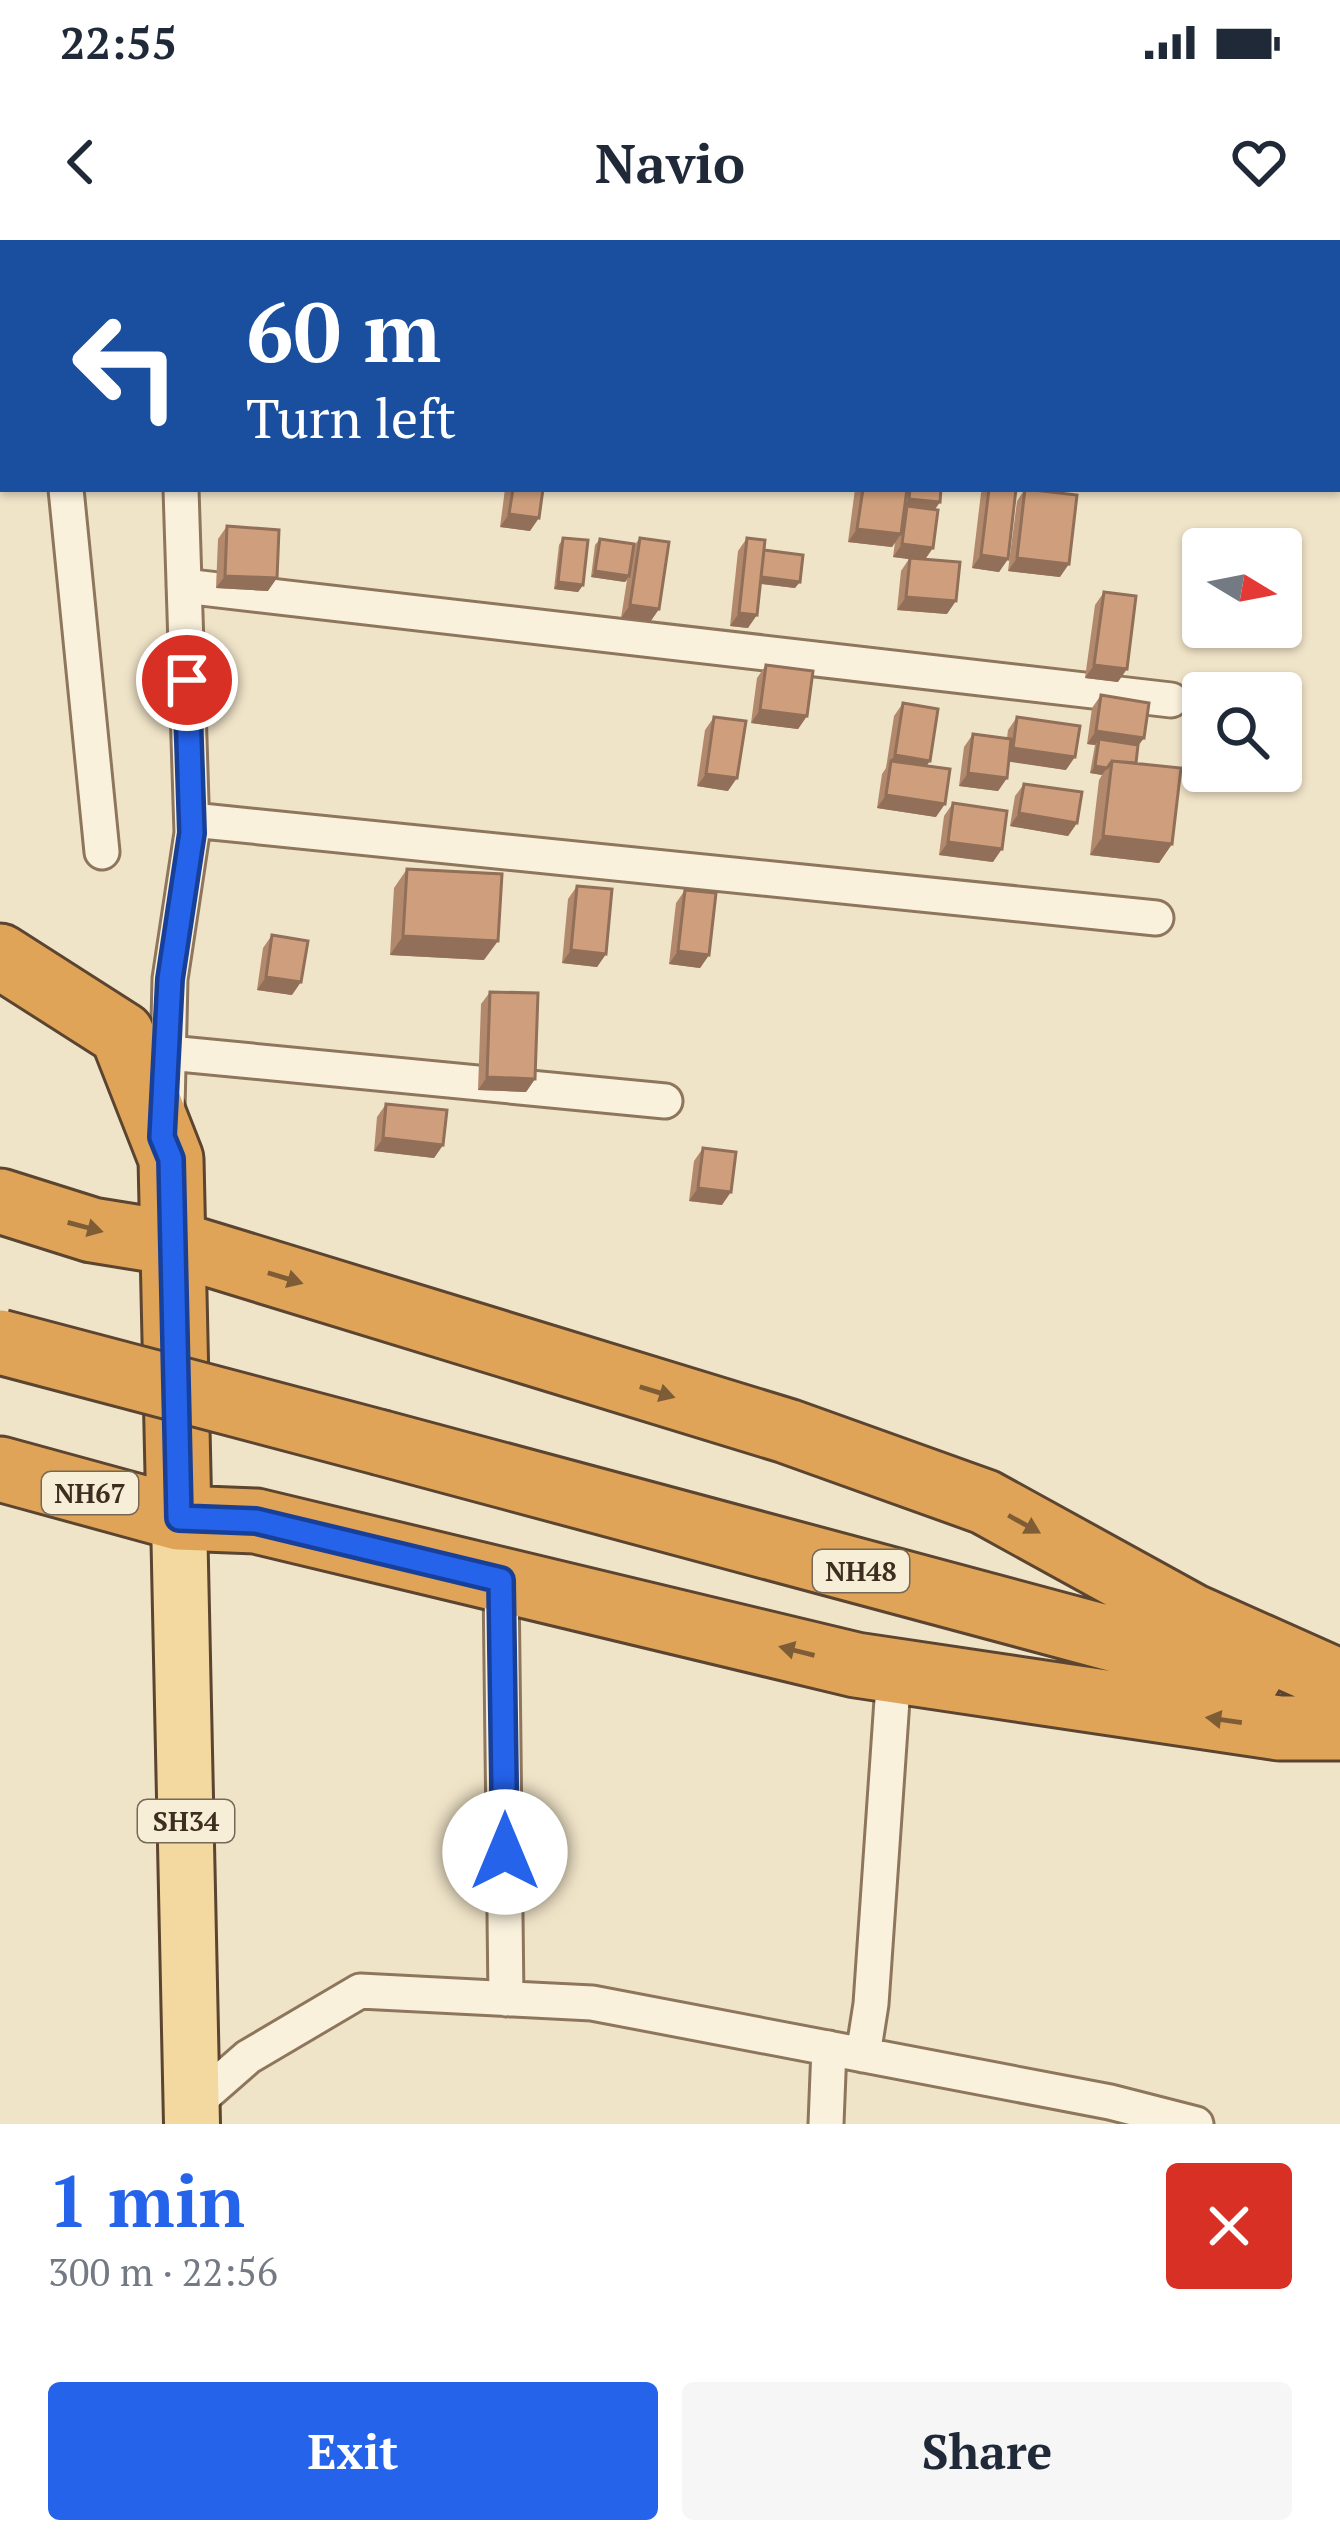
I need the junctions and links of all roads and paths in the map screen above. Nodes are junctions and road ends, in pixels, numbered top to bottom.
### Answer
1 (66, 492) edge
2 (181, 492) edge
3 (184, 586) junction
4 (1171, 700) dead end
5 (192, 820) junction
6 (102, 853) dead end
7 (1156, 918) dead end
8 (0, 956) edge
9 (169, 1053) junction
10 (665, 1101) dead end
11 (162, 1137) junction
12 (0, 1201) edge
13 (173, 1243) junction
14 (0, 1342) edge
15 (0, 1469) edge
16 (179, 1518) junction
17 (501, 1580) junction
18 (894, 1671) junction
19 (1340, 1682) edge
20 (1340, 1700) edge
21 (1340, 1728) edge
22 (506, 1999) junction
23 (829, 2048) junction
24 (863, 2055) junction
25 (192, 2115) edge
26 (826, 2124) edge
27 (1196, 2124) edge

1 - 6 street
2 - 3 street
3 - 4 street
3 - 5 street
5 - 7 street
5 - 9 street
8 - 11 highway, NH67
9 - 10 street
9 - 11 street
11 - 13 highway, NH67
12 -> 13 highway
13 - 16 highway, NH67
13 -> 19 highway
14 - 20 highway, NH48, bridge
15 - 16 highway, NH67
16 - 17 highway
16 - 25 main road, SH34
18 -> 17 highway
17 - 22 street
21 -> 18 highway
18 - 24 street
22 - 23 street
22 - 25 street
23 - 24 street
23 - 26 street
24 - 27 street

